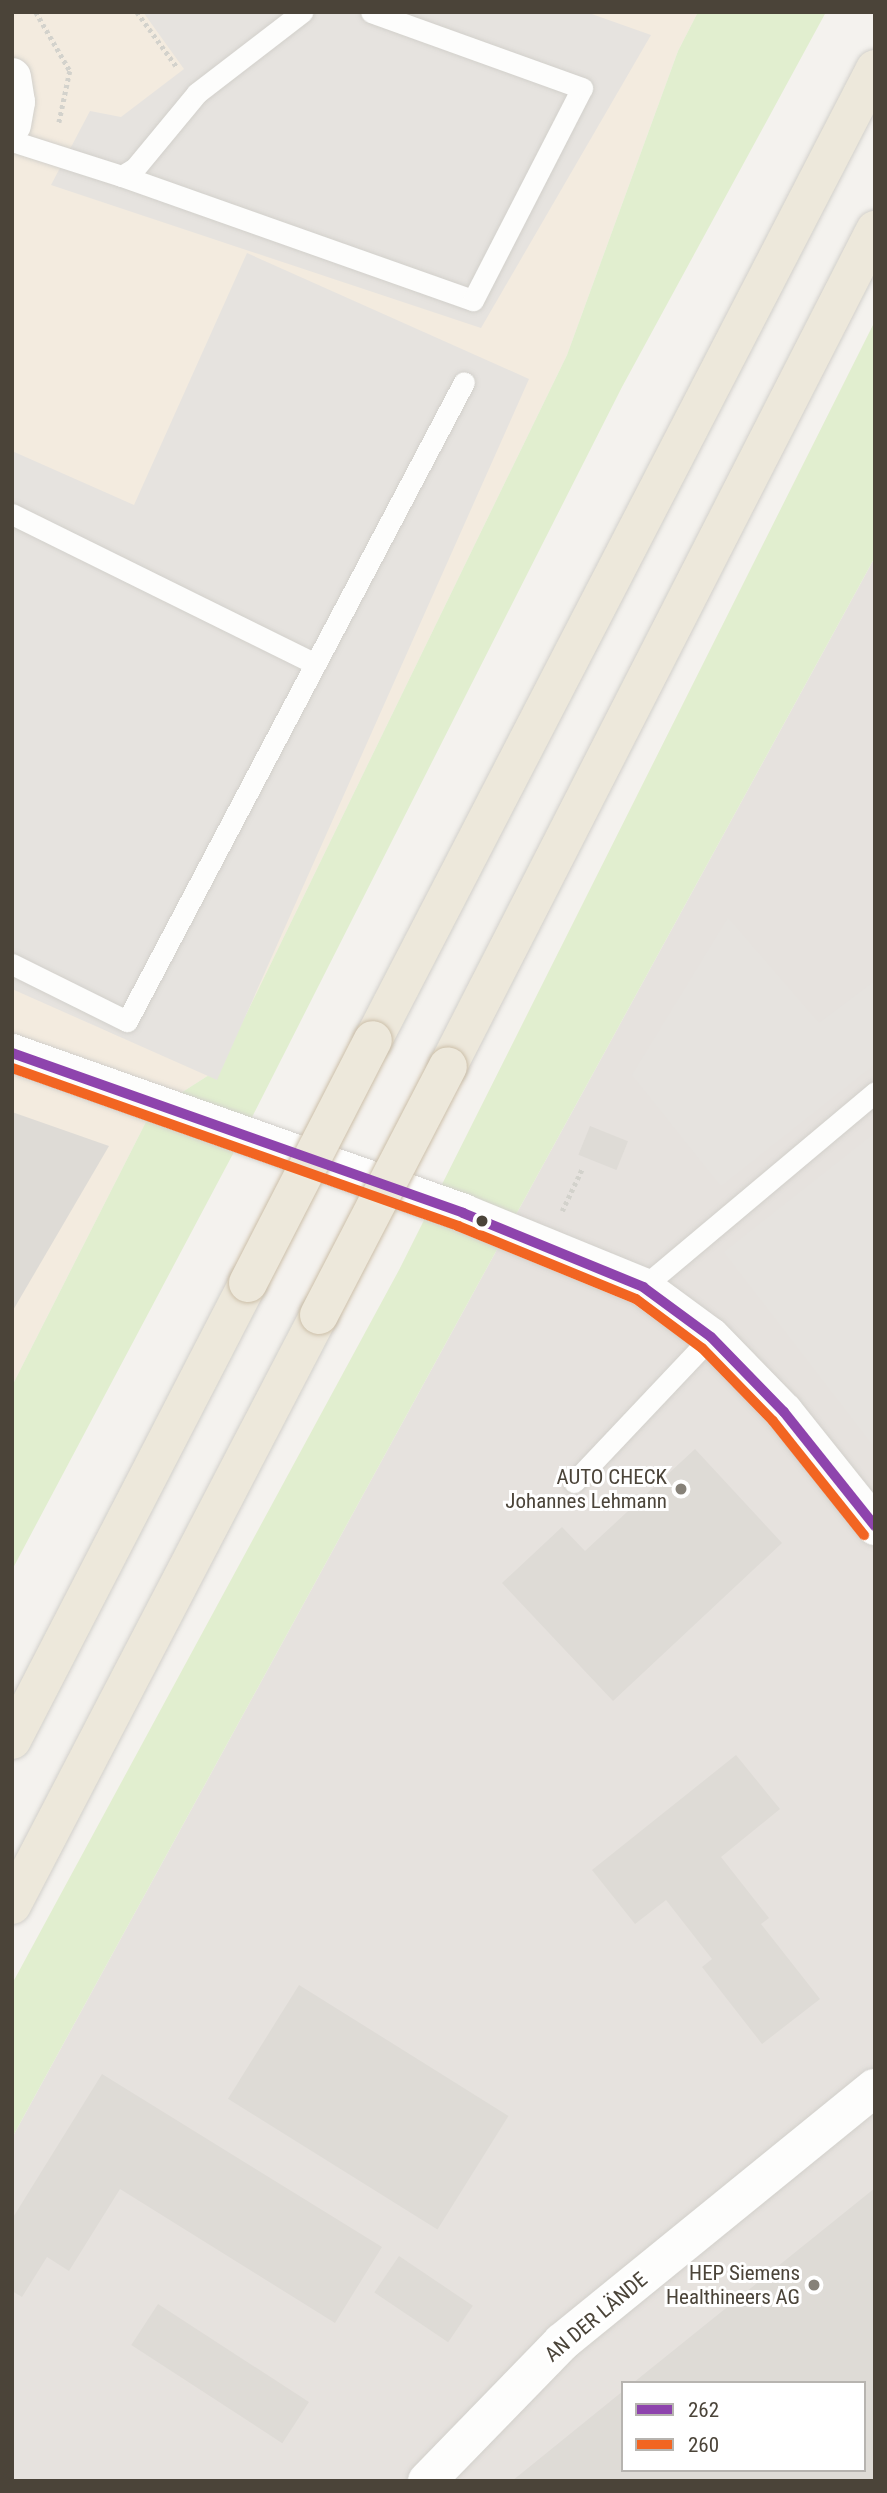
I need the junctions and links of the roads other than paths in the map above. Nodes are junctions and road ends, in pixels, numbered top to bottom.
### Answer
1 (302, 12) edge
2 (371, 12) edge
3 (875, 69) edge
4 (12, 77) edge
5 (12, 125) edge
6 (12, 141) edge
7 (122, 176) junction
8 (875, 230) edge
9 (464, 383) dead end
10 (12, 514) edge
11 (315, 664) junction
12 (12, 964) edge
13 (12, 1053) edge
14 (875, 1092) edge
15 (643, 1287) junction
16 (711, 1337) junction
17 (574, 1482) dead end
18 (875, 1525) edge
19 (12, 1740) edge
20 (12, 1905) edge
21 (875, 2088) edge
22 (427, 2481) edge

1 - 7 lane
2 - 7 lane
3 - 19 highway, bridge
4 - 5 street
6 - 7 lane
8 - 20 highway, bridge
9 - 11 lane
10 - 11 lane
11 - 12 lane
13 - 15 street
14 - 15 lane
15 - 16 street
16 - 17 lane
16 - 18 street
21 - 22 street, AN DER LÄNDE

